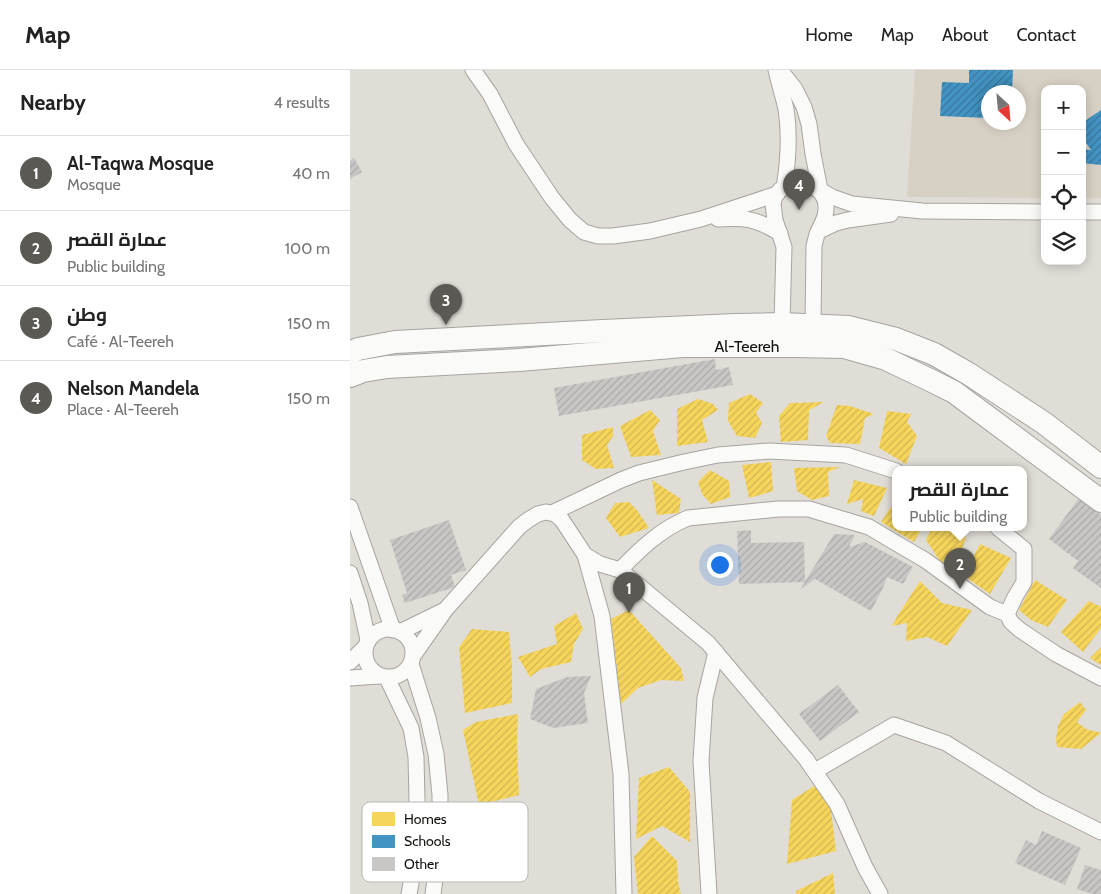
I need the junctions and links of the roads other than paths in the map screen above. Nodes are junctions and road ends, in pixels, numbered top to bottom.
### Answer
1 (473, 70) edge
2 (776, 70) edge
3 (780, 70) edge
4 (820, 190) junction
5 (780, 191) junction
6 (922, 211) junction
7 (1041, 212) edge
8 (1086, 212) edge
9 (1101, 212) edge
10 (701, 219) junction
11 (819, 232) junction
12 (780, 233) junction
13 (782, 324) junction
14 (813, 326) junction
15 (796, 346) junction
16 (350, 353) edge
17 (350, 376) edge
18 (1101, 467) edge
19 (892, 470) edge
20 (1101, 501) edge
21 (350, 507) edge
22 (552, 513) junction
23 (1002, 531) edge
24 (584, 555) junction
25 (620, 570) junction
26 (350, 573) edge
27 (446, 609) junction
28 (1007, 614) junction
29 (397, 631) junction
30 (366, 644) junction
31 (716, 652) junction
32 (412, 660) junction
33 (350, 662) edge
34 (384, 677) junction
35 (350, 678) edge
36 (1101, 678) edge
37 (815, 771) junction
38 (417, 802) edge
39 (440, 802) edge
40 (1101, 832) edge
41 (865, 867) junction
42 (624, 894) edge
43 (709, 894) edge
44 (872, 894) edge
45 (880, 894) edge

1 - 10 street
2 - 5 street
3 - 4 street
4 - 5 street
4 - 6 street
4 - 11 street
5 - 10 street
5 - 12 street
6 - 7 street
6 - 11 street
8 - 9 street
10 - 12 street
11 - 14 street
12 - 13 street
13 - 14 main road, Al-Teereh
13 - 15 street
13 - 16 main road, Al-Teereh
14 - 15 street
14 - 18 main road, Al-Teereh
15 - 17 main road, Al-Teereh
15 - 20 main road, Al-Teereh
19 - 22 street
21 - 29 street
22 - 24 street
22 - 27 street
23 - 28 street
24 - 25 street
24 - 42 street
25 - 28 street
25 - 31 street
26 - 30 street
27 - 29 street
27 - 32 street
28 - 36 street
29 - 30 street
29 - 32 street
30 - 33 street
30 - 34 street
31 - 37 street
31 - 43 street
32 - 34 street
32 - 39 street
34 - 35 street
34 - 38 street
37 - 40 street
37 - 41 street
41 - 44 street
41 - 45 street

